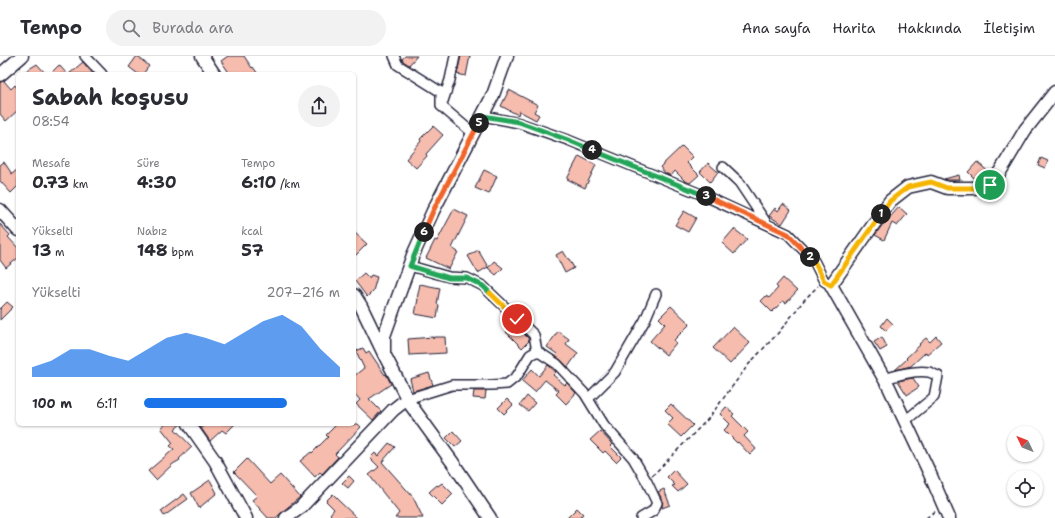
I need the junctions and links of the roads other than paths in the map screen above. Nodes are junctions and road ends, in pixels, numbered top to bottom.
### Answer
1 (22, 56) edge
2 (85, 56) edge
3 (202, 56) edge
4 (394, 56) edge
5 (455, 56) edge
6 (507, 56) edge
7 (100, 72) edge
8 (213, 72) edge
9 (0, 75) edge
10 (1055, 92) edge
11 (441, 106) junction
12 (483, 116) junction
13 (474, 134) junction
14 (723, 166) dead end
15 (0, 210) edge
16 (767, 224) junction
17 (16, 228) edge
18 (410, 266) junction
19 (827, 283) junction
20 (656, 294) dead end
21 (356, 298) edge
22 (537, 351) junction
23 (384, 354) junction
24 (884, 379) junction
25 (407, 399) junction
26 (588, 399) junction
27 (905, 421) junction
28 (190, 426) edge
29 (655, 515) edge
30 (246, 518) edge
31 (286, 518) edge
32 (490, 518) edge
33 (641, 518) edge
34 (949, 518) edge

1 - 9 street
2 - 7 street
3 - 8 street
4 - 11 street
5 - 11 street
6 - 12 street
10 - 19 street
11 - 13 street
12 - 13 street
12 - 16 street
13 - 18 street
14 - 16 street
15 - 17 street
16 - 19 street
18 - 22 street
18 - 23 street
19 - 24 street
20 - 26 street
21 - 23 street
22 - 25 street
22 - 26 street
23 - 25 street
24 - 27 street
24 - 27 street
25 - 31 street
25 - 32 street
26 - 29 street
27 - 34 street
28 - 30 street
29 - 33 street

